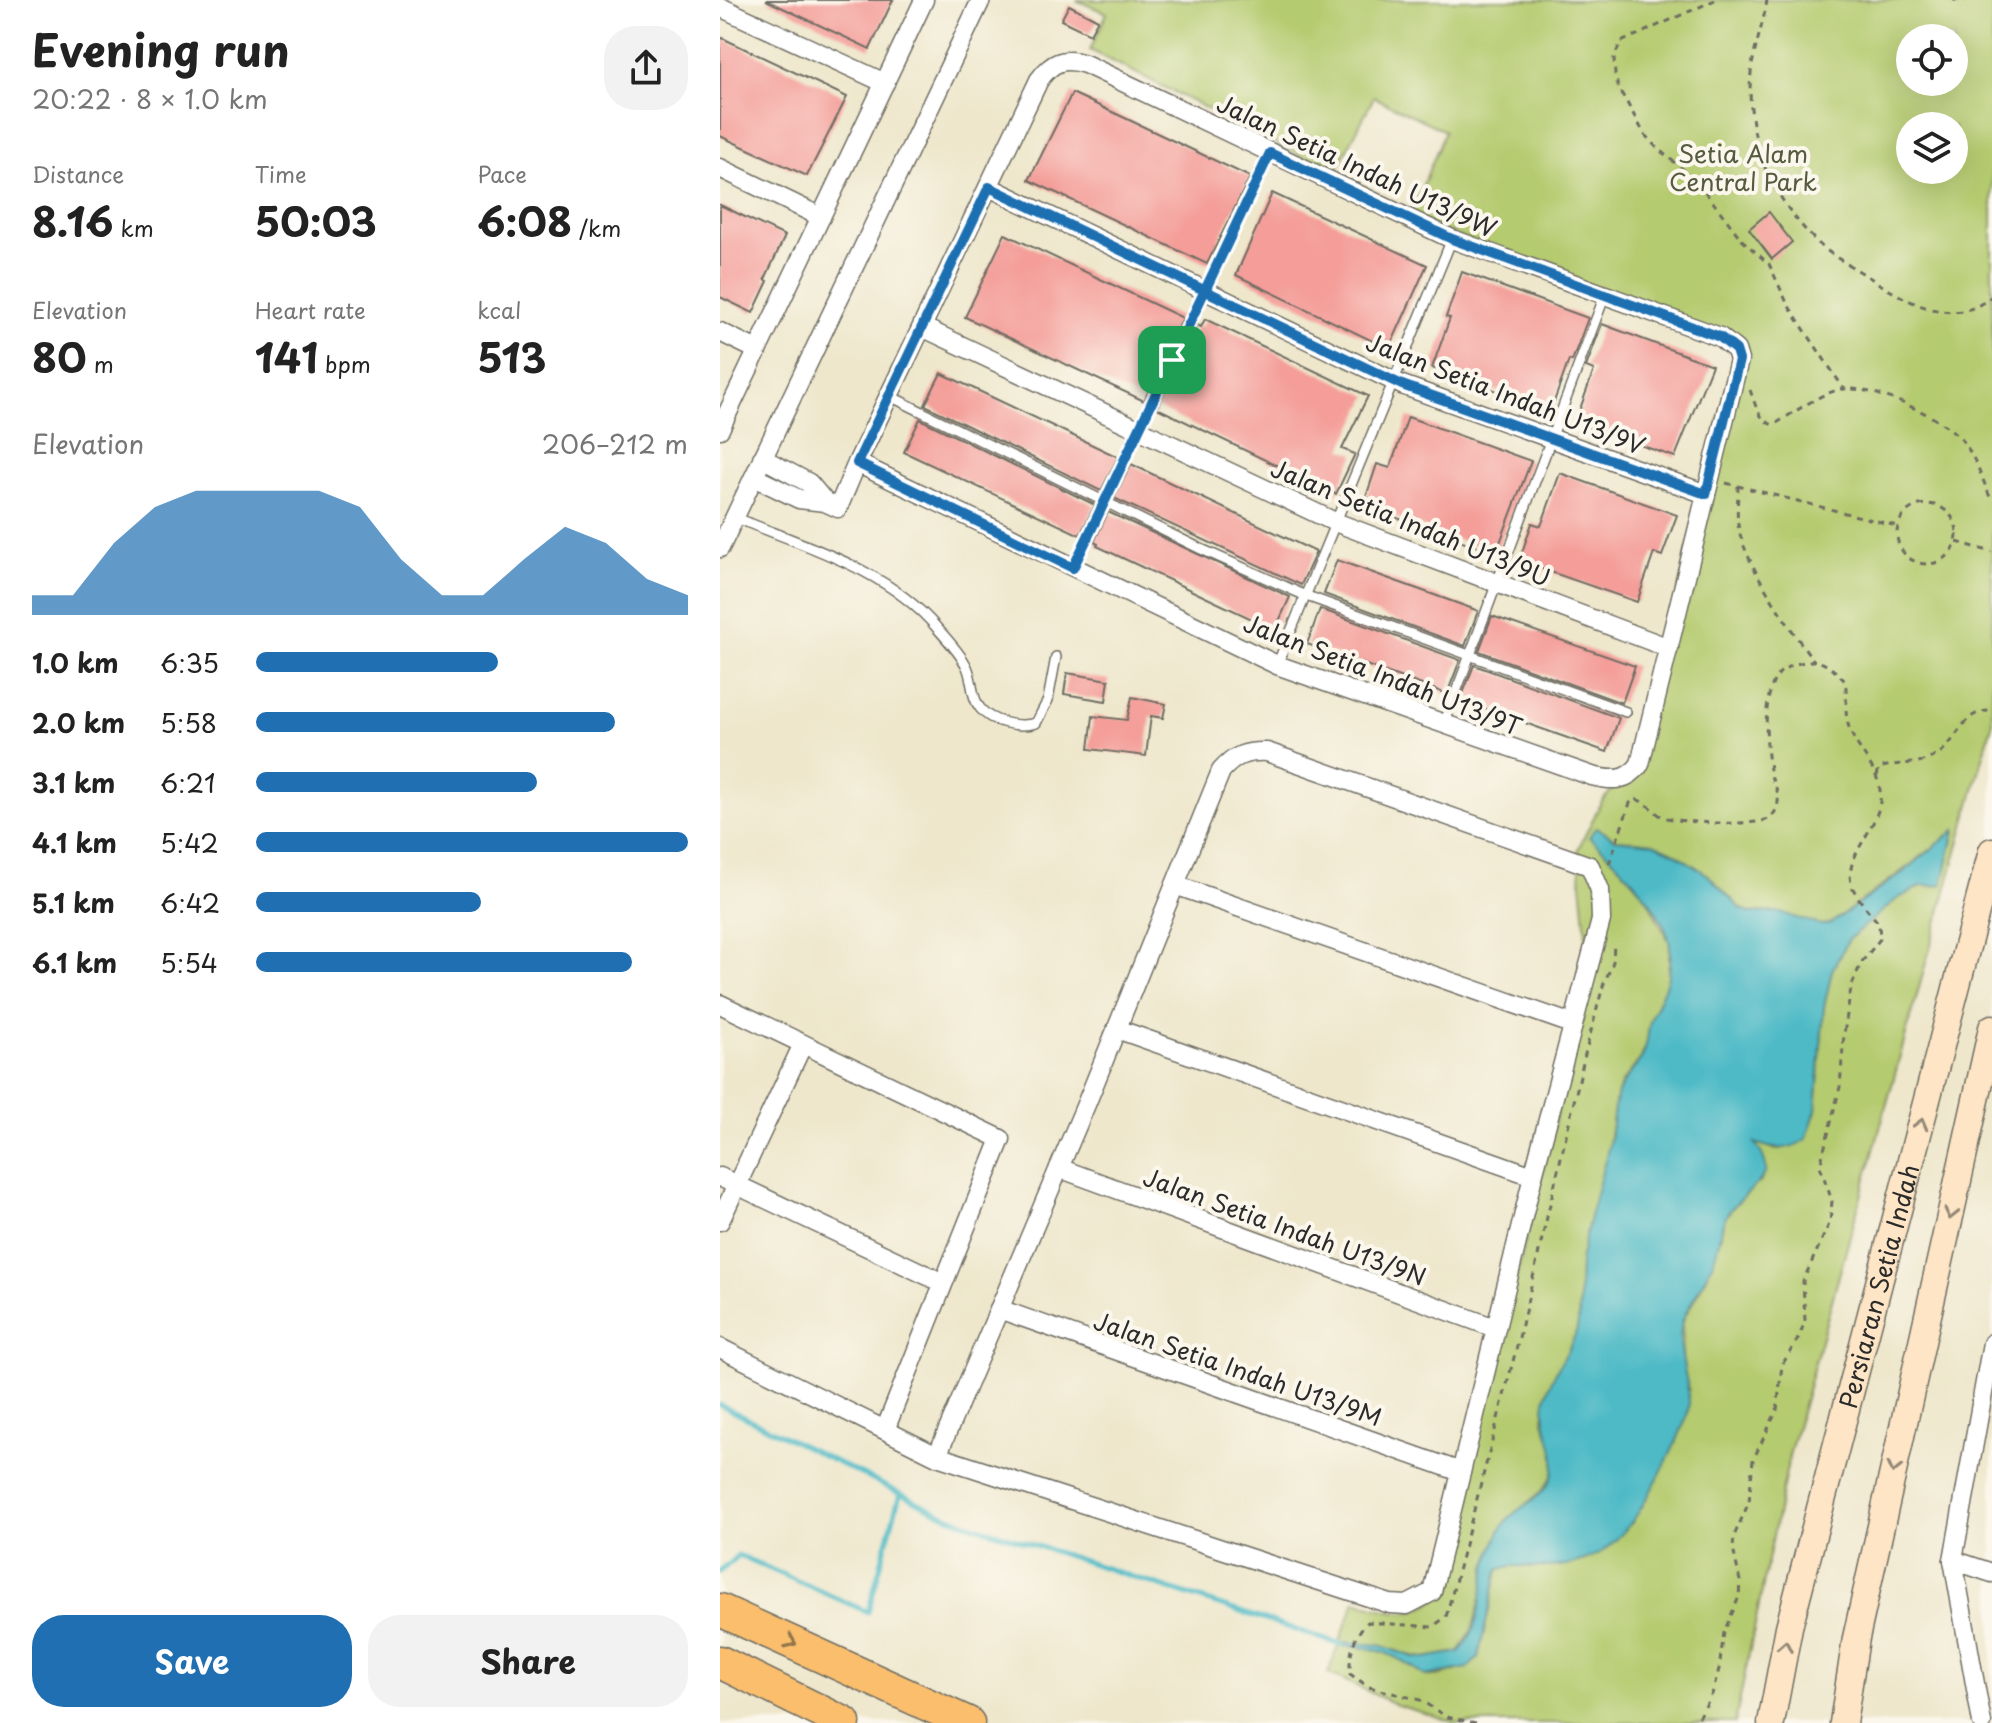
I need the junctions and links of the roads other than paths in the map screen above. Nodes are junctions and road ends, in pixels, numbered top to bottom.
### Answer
1 (924, 0) edge
2 (981, 0) edge
3 (720, 7) edge
4 (885, 83) junction
5 (1270, 153) junction
6 (720, 168) edge
7 (989, 187) junction
8 (821, 217) junction
9 (1452, 239) junction
10 (1205, 290) junction
11 (1605, 295) junction
12 (922, 327) junction
13 (720, 332) edge
14 (757, 350) junction
15 (1394, 381) junction
16 (890, 396) junction
17 (720, 429) edge
18 (1138, 429) junction
19 (1552, 438) junction
20 (762, 458) junction
21 (857, 463) junction
22 (754, 477) junction
23 (1708, 486) junction
24 (825, 502) junction
25 (1104, 502) junction
26 (734, 517) junction
27 (1335, 522) junction
28 (720, 548) edge
29 (1073, 568) junction
30 (1497, 584) junction
31 (1304, 595) junction
32 (1669, 648) junction
33 (1470, 655) junction
34 (1056, 657) dead end
35 (1277, 665) junction
36 (1626, 712) dead end
37 (1444, 724) junction
38 (1992, 851) edge
39 (1175, 885) junction
40 (720, 1004) edge
41 (1572, 1024) junction
42 (1992, 1028) edge
43 (1117, 1029) junction
44 (803, 1044) junction
45 (1059, 1168) junction
46 (1533, 1176) junction
47 (728, 1181) edge
48 (720, 1221) edge
49 (943, 1283) junction
50 (999, 1309) junction
51 (1495, 1328) junction
52 (1992, 1343) edge
53 (720, 1348) edge
54 (1986, 1417) edge
55 (885, 1430) junction
56 (937, 1456) junction
57 (1461, 1472) junction
58 (1953, 1560) junction
59 (1992, 1573) edge
60 (720, 1610) edge
61 (720, 1662) edge
62 (720, 1675) edge
63 (818, 1723) edge
64 (844, 1723) edge
65 (968, 1723) edge
66 (1771, 1723) edge
67 (1843, 1723) edge
68 (1982, 1723) edge

1 - 4 street
2 - 20 street
3 - 4 street
4 - 8 street
5 - 7 street, Jalan Setia Indah U13/9W
5 - 9 street, Jalan Setia Indah U13/9W
5 - 10 lane
6 - 8 street
7 - 10 street, Jalan Setia Indah U13/9V
7 - 12 street
8 - 14 street
9 - 11 street, Jalan Setia Indah U13/9W
9 - 15 lane
10 - 15 street, Jalan Setia Indah U13/9V
10 - 18 lane
11 - 19 lane
11 - 23 street, Jalan Setia Indah U13/9W
12 - 16 street
12 - 18 street, Jalan Setia Indah U13/9U
13 - 14 street
14 - 17 street
15 - 19 street, Jalan Setia Indah U13/9V
15 - 27 lane
16 - 21 street
16 - 25 lane
18 - 25 lane
18 - 27 street, Jalan Setia Indah U13/9U
19 - 23 street, Jalan Setia Indah U13/9V
19 - 30 lane
20 - 22 street
20 - 24 street
21 - 24 street
21 - 29 street, Jalan Setia Indah U13/9T
22 - 24 street
22 - 26 street
23 - 32 street
25 - 29 lane
25 - 31 lane
26 - 28 street
26 - 34 lane
27 - 30 street, Jalan Setia Indah U13/9U
27 - 31 lane
29 - 35 street, Jalan Setia Indah U13/9T
30 - 32 street, Jalan Setia Indah U13/9U
30 - 33 lane
31 - 33 lane
31 - 35 lane
32 - 37 street, Jalan Setia Indah U13/9T
33 - 36 lane
33 - 37 lane
35 - 37 street, Jalan Setia Indah U13/9T
66 -> 38 street, Persiaran Setia Indah
39 - 41 street
39 - 41 street
39 - 43 street
40 - 44 street
41 - 46 street
42 -> 67 street, Persiaran Setia Indah
43 - 45 street
43 - 46 street
44 - 47 street
44 - 49 street
45 - 50 street
45 - 51 street, Jalan Setia Indah U13/9N
46 - 51 street
47 - 48 street
47 - 49 street
49 - 55 street
50 - 56 street
50 - 57 street, Jalan Setia Indah U13/9M
51 - 57 street
52 - 54 street
53 - 55 street
54 - 58 street
55 - 56 street
56 - 57 street
58 - 59 street
58 - 68 street
60 -> 65 highway
61 - 64 highway
62 - 63 highway

